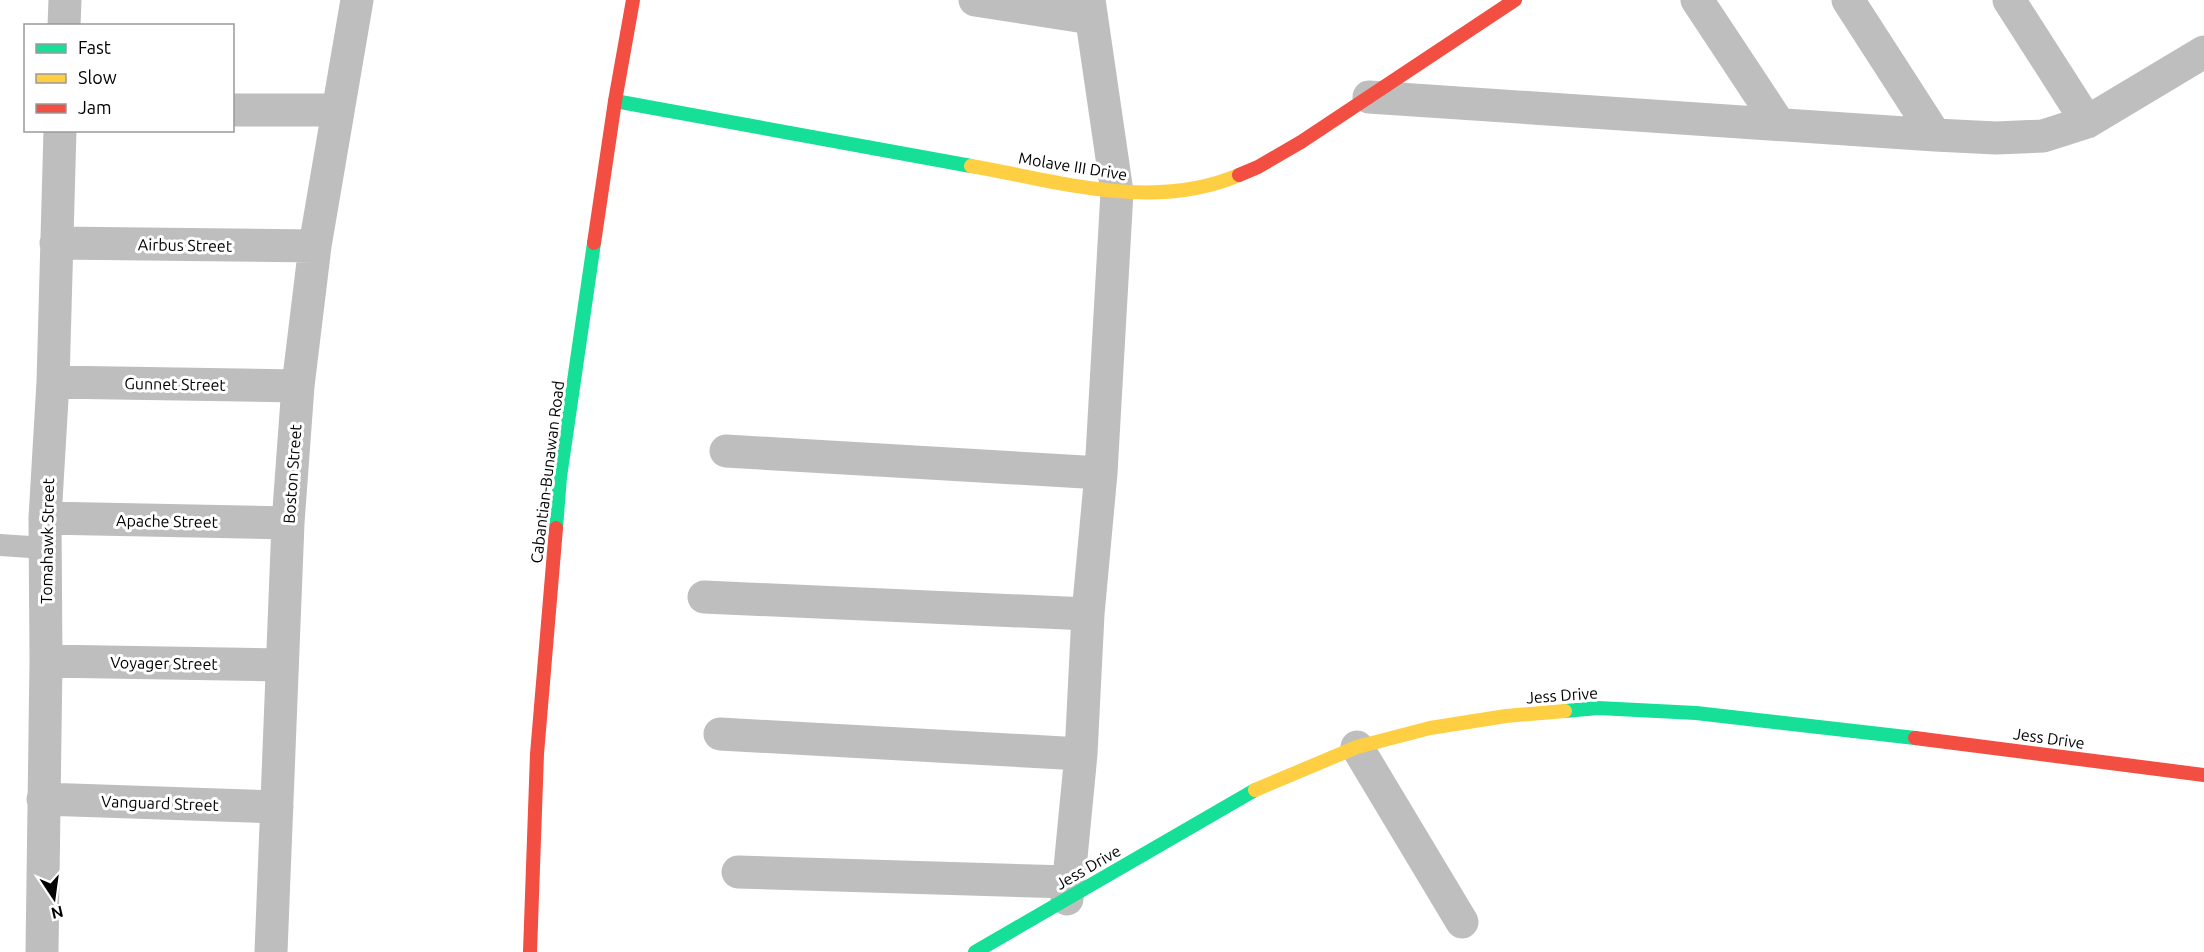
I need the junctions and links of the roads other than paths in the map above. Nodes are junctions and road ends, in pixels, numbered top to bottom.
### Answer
1 (65, 0) edge
2 (357, 0) edge
3 (633, 0) edge
4 (975, 0) edge
5 (1515, 0) edge
6 (1696, 0) edge
7 (1848, 0) edge
8 (2009, 0) edge
9 (1090, 9) edge
10 (64, 24) edge
11 (2204, 52) edge
12 (1369, 97) junction
13 (615, 100) junction
14 (234, 110) edge
15 (338, 110) junction
16 (2087, 122) junction
17 (1779, 124) junction
18 (60, 132) edge
19 (1935, 135) junction
20 (1117, 192) junction
21 (56, 243) junction
22 (315, 246) junction
23 (53, 382) junction
24 (298, 386) junction
25 (726, 451) dead end
26 (1101, 473) junction
27 (288, 523) junction
28 (45, 533) junction
29 (0, 545) edge
30 (704, 597) dead end
31 (1088, 614) junction
32 (46, 661) junction
33 (282, 665) junction
34 (720, 734) dead end
35 (1357, 747) junction
36 (1081, 754) junction
37 (2204, 775) edge
38 (44, 799) junction
39 (277, 807) junction
40 (738, 872) dead end
41 (1068, 890) junction
42 (1462, 922) dead end
43 (42, 952) edge
44 (272, 952) edge
45 (530, 952) edge
46 (975, 952) edge

1 - 10 street
2 - 15 street, Boston Street
3 - 13 street, Cabantian-Bunawan Road
4 - 9 street
5 - 12 street, Molave III Drive
6 - 17 street
7 - 19 street
8 - 16 street
9 - 20 street
11 - 16 street
12 - 17 street
12 - 20 street, Molave III Drive
13 - 20 street, Molave III Drive
13 - 45 street, Cabantian-Bunawan Road
14 - 15 street
15 - 22 street, Boston Street
16 - 19 street
17 - 19 street
18 - 21 street, Tomahawk Street
20 - 26 street
21 - 22 street, Airbus Street
21 - 23 street, Tomahawk Street
22 - 24 street, Boston Street
23 - 24 street, Gunnet Street
23 - 28 street, Tomahawk Street
24 - 27 street, Boston Street
25 - 26 street
26 - 31 street
27 - 28 street, Apache Street
27 - 33 street, Boston Street
28 - 29 lane
28 - 32 street, Tomahawk Street
30 - 31 street
31 - 36 street
32 - 33 street, Voyager Street
32 - 38 street, Tomahawk Street
33 - 39 street, Boston Street
34 - 36 street
35 - 37 street, Jess Drive
35 - 41 street, Jess Drive
35 - 42 street
36 - 41 street
38 - 39 street, Vanguard Street
38 - 43 street, Tomahawk Street
39 - 44 street, Boston Street
40 - 41 street
41 - 46 street, Jess Drive

